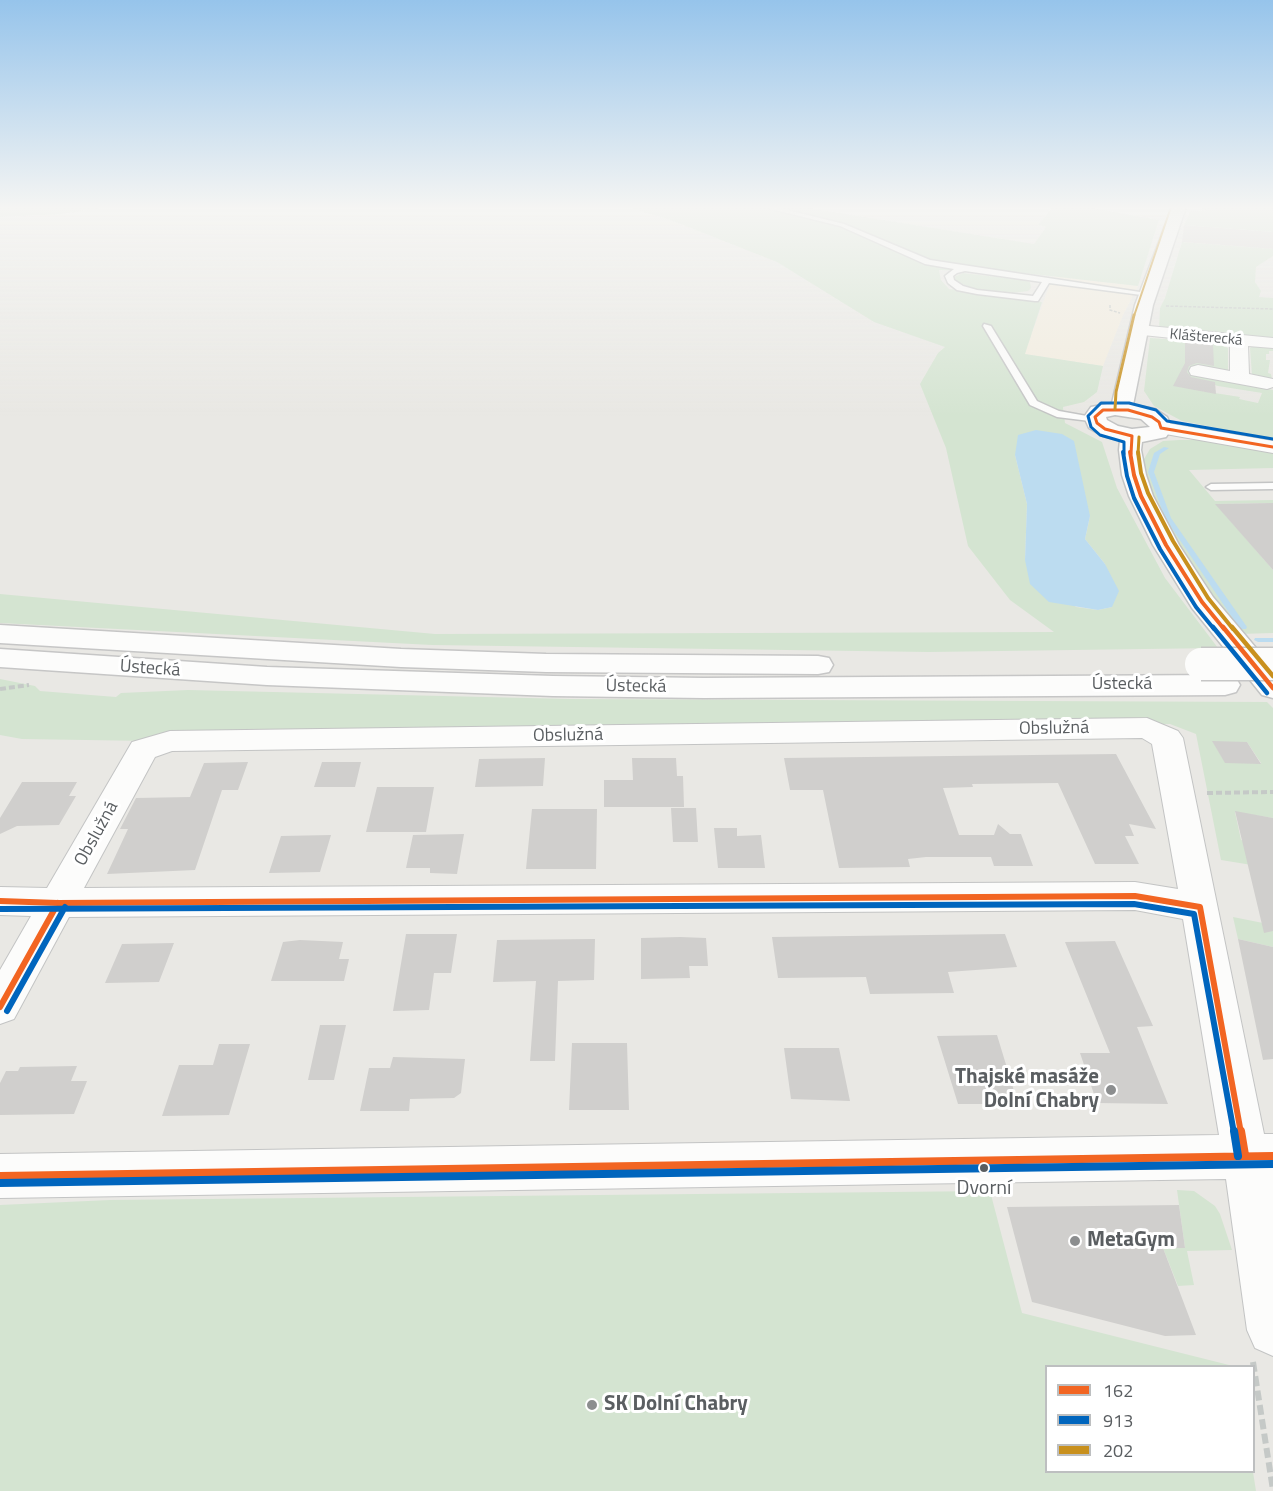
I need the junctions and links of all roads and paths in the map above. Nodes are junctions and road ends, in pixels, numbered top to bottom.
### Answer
1 (949, 277) edge
2 (1022, 277) edge
3 (1154, 277) edge
4 (1047, 280) junction
5 (1146, 299) junction
6 (1273, 309) edge
7 (987, 326) dead end
8 (1139, 330) junction
9 (1239, 341) junction
10 (1273, 343) edge
11 (1198, 371) dead end
12 (1239, 378) junction
13 (1267, 383) dead end
14 (1122, 409) junction
15 (1095, 420) junction
16 (1161, 428) junction
17 (1132, 436) junction
18 (1273, 447) edge
19 (1273, 486) edge
20 (1211, 487) dead end
21 (0, 634) edge
22 (0, 658) edge
23 (1273, 664) edge
24 (1273, 686) edge
25 (1273, 792) edge
26 (1179, 794) junction
27 (0, 901) edge
28 (58, 903) junction
29 (1200, 907) junction
30 (0, 1007) edge
31 (1259, 1156) edge
32 (0, 1176) edge
33 (1263, 1343) edge
34 (1273, 1490) edge

1 - 4 lane
2 - 4 lane
3 - 5 main road
4 - 5 lane
5 - 6 path
5 - 8 main road
7 - 15 lane
8 - 9 street, Klášterecká
8 - 14 main road
9 - 10 street, Klášterecká
9 - 12 street
11 - 12 street
12 - 13 street
14 - 15 main road
14 - 16 main road
15 - 17 main road
16 - 17 main road
16 - 18 street
17 - 24 main road
19 - 20 lane
21 - 23 main road, Ústecká, bridge
22 - 24 main road, Ústecká
25 - 26 path
26 - 28 street, Obslužná
26 - 29 street
27 - 28 street
28 - 29 street
28 - 30 street, Obslužná
29 - 31 street
31 - 32 street
31 - 33 street
33 - 34 path

